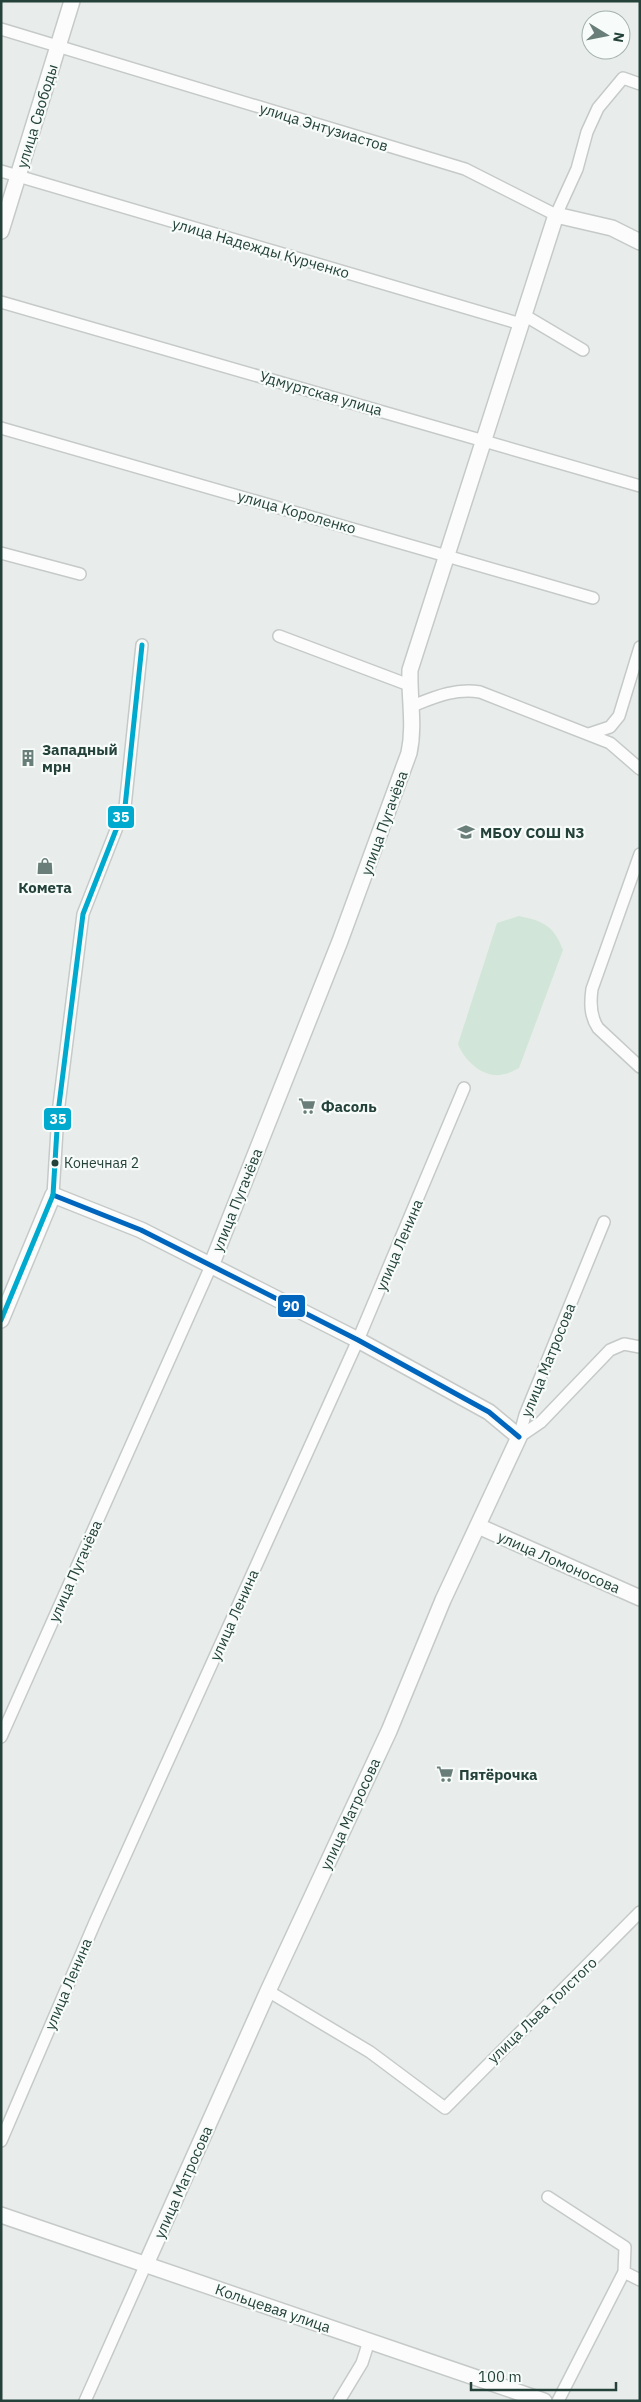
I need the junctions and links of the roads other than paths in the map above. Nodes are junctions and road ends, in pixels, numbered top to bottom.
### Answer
1 (72, 1) edge
2 (1, 29) edge
3 (58, 47) junction
4 (640, 84) edge
5 (1, 172) edge
6 (18, 177) junction
7 (556, 215) junction
8 (1, 231) edge
9 (640, 242) edge
10 (1, 302) edge
11 (522, 320) junction
12 (583, 350) dead end
13 (1, 428) edge
14 (484, 440) junction
15 (640, 486) edge
16 (1, 553) edge
17 (447, 555) junction
18 (80, 574) dead end
19 (593, 598) dead end
20 (278, 636) dead end
21 (142, 645) dead end
22 (640, 647) edge
23 (410, 685) junction
24 (412, 706) junction
25 (589, 734) junction
26 (640, 769) edge
27 (640, 854) edge
28 (640, 1067) edge
29 (464, 1088) dead end
30 (54, 1195) junction
31 (604, 1222) dead end
32 (211, 1266) junction
33 (1, 1320) edge
34 (358, 1340) junction
35 (636, 1346) edge
36 (519, 1437) junction
37 (478, 1526) junction
38 (640, 1598) edge
39 (1, 1737) edge
40 (640, 1912) edge
41 (268, 1991) junction
42 (1, 2140) edge
43 (548, 2197) dead end
44 (1, 2215) edge
45 (146, 2264) junction
46 (624, 2272) junction
47 (640, 2280) edge
48 (369, 2341) junction
49 (86, 2401) edge
50 (339, 2401) edge
51 (544, 2401) edge
52 (558, 2401) edge

1 - 3 street, улица Свободы
2 - 3 street, улица Энтузиастов
3 - 6 street, улица Свободы
3 - 7 street, улица Энтузиастов
4 - 7 street
5 - 6 street, улица Надежды Курченко
6 - 8 street, улица Свободы
6 - 11 street, улица Надежды Курченко
7 - 9 street, улица Энтузиастов
7 - 11 street, улица Пугачёва
10 - 14 street, Удмуртская улица
11 - 12 street, улица Надежды Курченко
11 - 14 street, улица Пугачёва
13 - 17 street, улица Короленко
14 - 15 street, Удмуртская улица
14 - 17 street, улица Пугачёва
16 - 18 street
17 - 19 street, улица Короленко
17 - 23 street, улица Пугачёва
20 - 23 street
21 - 30 street
22 - 25 street
23 - 24 street, улица Пугачёва
24 - 25 street
24 - 32 street, улица Пугачёва
25 - 26 street
27 - 28 street
29 - 34 street, улица Ленина
30 - 32 street
30 - 33 street
31 - 36 street, улица Матросова
32 - 34 street
32 - 39 street, улица Пугачёва
34 - 36 street
34 - 42 street, улица Ленина
35 - 36 street
36 - 37 street, улица Матросова
37 - 38 street, улица Ломоносова
37 - 41 street, улица Матросова
40 - 41 street, улица Льва Толстого
41 - 45 street, улица Матросова
43 - 46 street
44 - 45 street, Кольцевая улица
45 - 48 street, Кольцевая улица
45 - 49 street, улица Матросова
46 - 47 street
46 - 52 street
48 - 50 street
48 - 51 street, Кольцевая улица

